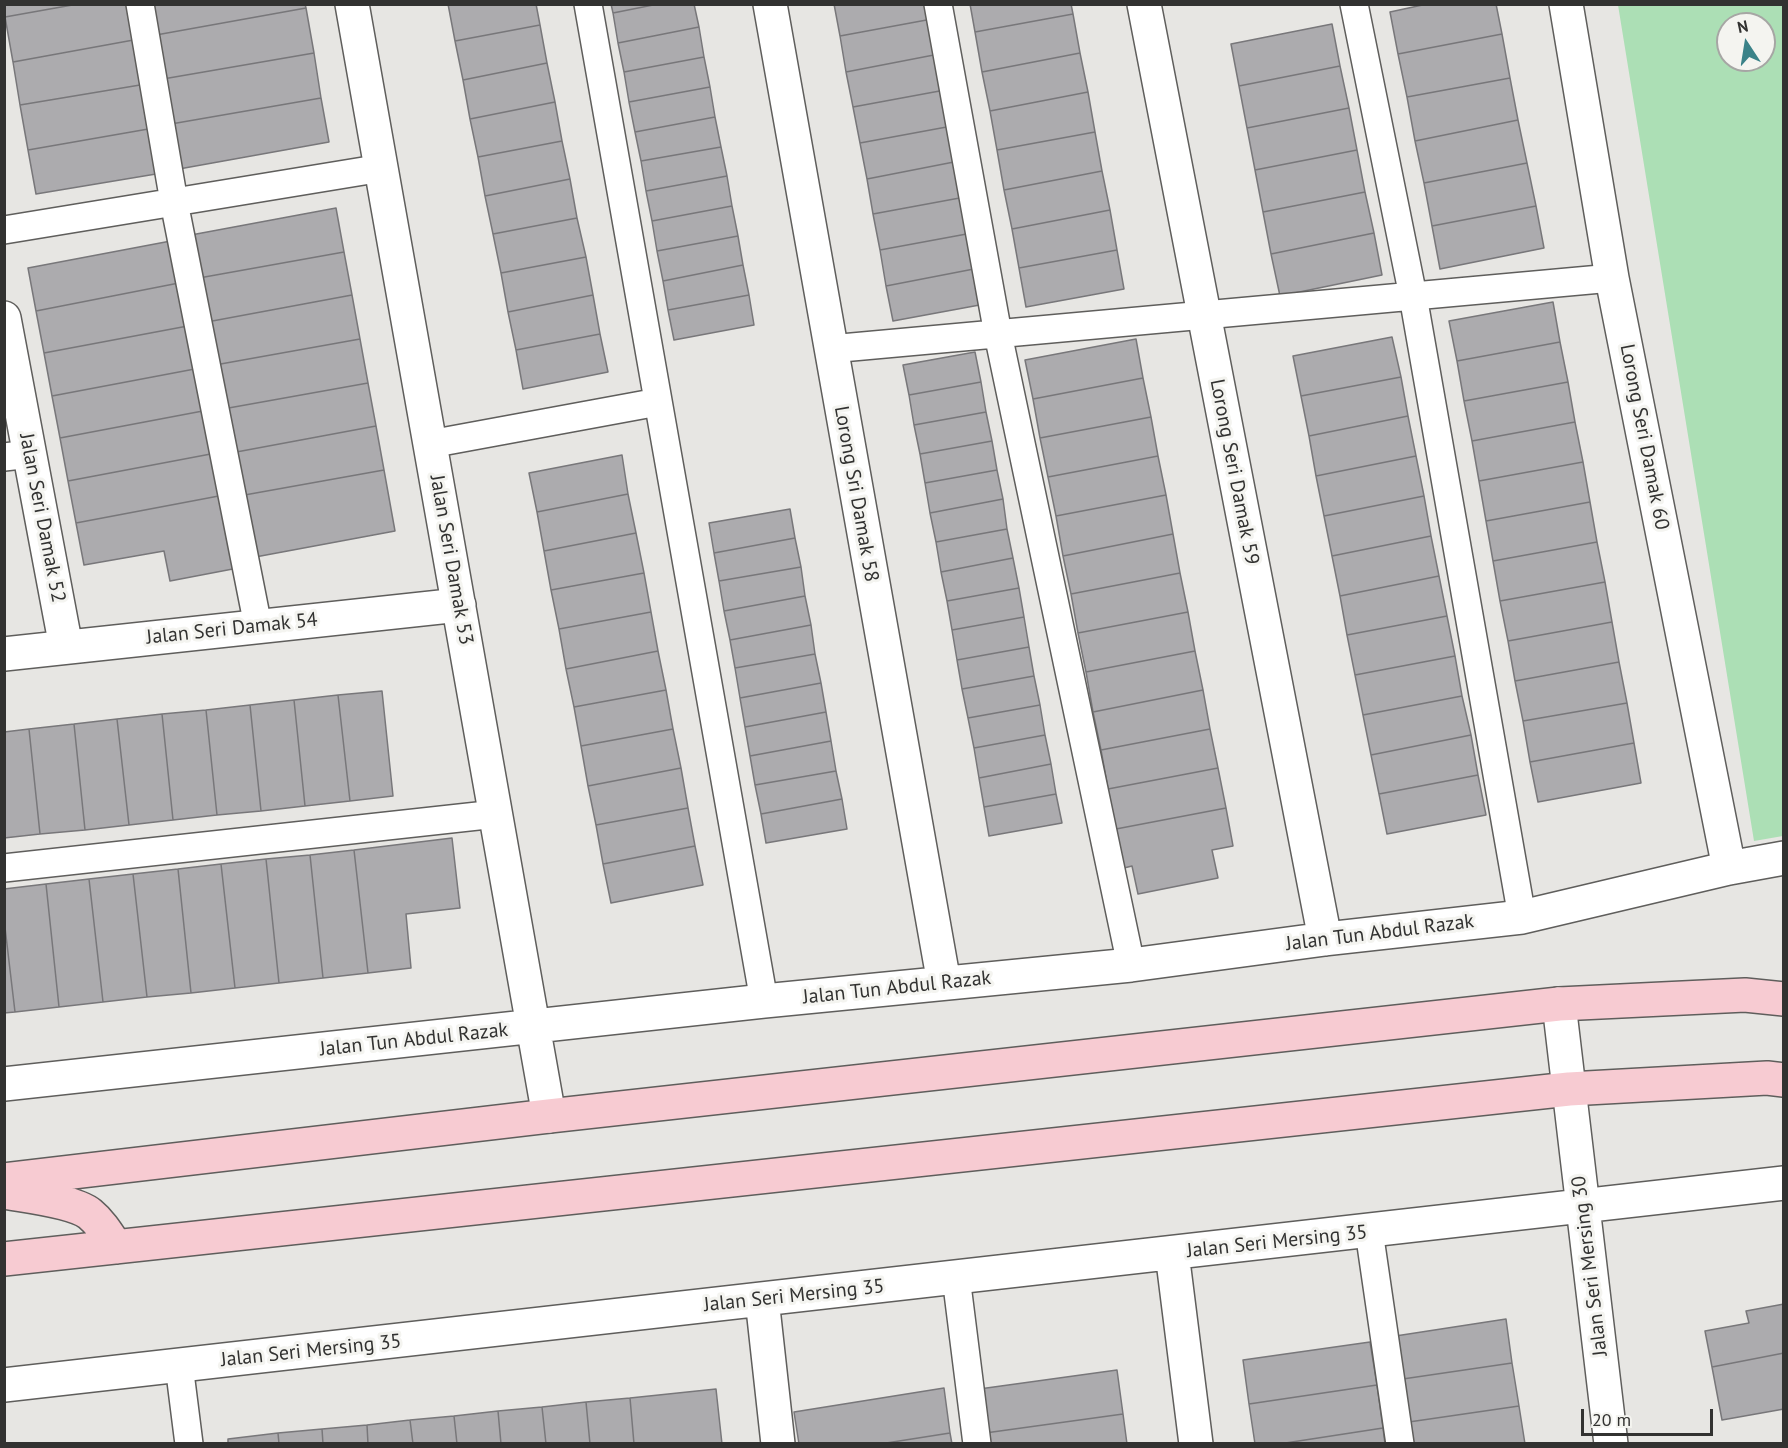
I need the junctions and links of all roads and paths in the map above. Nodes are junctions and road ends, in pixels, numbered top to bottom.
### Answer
1 (140, 4) edge
2 (352, 4) edge
3 (588, 4) edge
4 (770, 4) edge
5 (938, 4) edge
6 (1144, 4) edge
7 (1353, 4) edge
8 (1566, 4) edge
9 (382, 168) junction
10 (174, 202) junction
11 (4, 230) edge
12 (1612, 278) junction
13 (1413, 296) junction
14 (1204, 316) junction
15 (4, 318) edge
16 (998, 334) junction
17 (830, 349) junction
18 (658, 402) junction
19 (430, 444) junction
20 (17, 455) edge
21 (459, 605) junction
22 (258, 626) junction
23 (66, 647) junction
24 (4, 654) edge
25 (496, 814) junction
26 (1784, 858) edge
27 (4, 868) edge
28 (1729, 868) junction
29 (1522, 917) junction
30 (1324, 939) junction
31 (1131, 965) junction
32 (944, 983) junction
33 (1784, 999) edge
34 (764, 1001) junction
35 (1559, 1004) junction
36 (534, 1027) junction
37 (1784, 1080) edge
38 (4, 1083) edge
39 (1569, 1089) junction
40 (549, 1116) junction
41 (4, 1180) edge
42 (1784, 1183) edge
43 (4, 1192) edge
44 (1583, 1207) junction
45 (1370, 1231) junction
46 (116, 1247) junction
47 (1172, 1253) junction
48 (4, 1259) edge
49 (956, 1278) junction
50 (762, 1299) junction
51 (179, 1365) junction
52 (4, 1385) edge
53 (189, 1443) edge
54 (778, 1443) edge
55 (977, 1443) edge
56 (1196, 1443) edge
57 (1400, 1443) edge
58 (1611, 1443) edge

1 - 10 lane
2 - 9 street, Jalan Seri Damak 53
3 - 18 lane
4 - 17 street, Lorong Sri Damak 58
5 - 16 lane
6 - 14 street, Lorong Seri Damak 59
7 - 13 lane
8 - 12 street, Lorong Seri Damak 60
9 - 10 lane
9 - 19 street, Jalan Seri Damak 53
10 - 11 lane
10 - 22 lane
12 - 13 lane
12 - 28 street, Lorong Seri Damak 60
13 - 14 lane
13 - 29 lane
14 - 16 lane
14 - 30 street, Lorong Seri Damak 59
15 - 20 street, Jalan Seri Damak 52
16 - 17 lane
16 - 31 lane
17 - 32 street, Lorong Sri Damak 58
18 - 19 lane
18 - 34 lane
19 - 21 street, Jalan Seri Damak 53
20 - 23 street, Jalan Seri Damak 52
21 - 22 street, Jalan Seri Damak 54
21 - 25 street, Jalan Seri Damak 53
22 - 23 street, Jalan Seri Damak 54
23 - 24 street, Jalan Seri Damak 54
25 - 27 lane
25 - 36 street, Jalan Seri Damak 53
26 - 28 street, Jalan Tun Abdul Razak
28 - 29 street, Jalan Tun Abdul Razak
29 - 30 street, Jalan Tun Abdul Razak
30 - 31 street, Jalan Tun Abdul Razak
31 - 32 street, Jalan Tun Abdul Razak
32 - 34 street, Jalan Tun Abdul Razak
33 - 35 main road
34 - 36 street, Jalan Tun Abdul Razak
35 - 39 street, Jalan Seri Mersing 30
35 - 40 main road
36 - 38 street, Jalan Tun Abdul Razak
36 - 40 street, Jalan Seri Damak 53
37 - 39 main road
39 - 44 street, Jalan Seri Mersing 30
39 - 46 main road
40 - 41 main road
42 - 44 street, Jalan Seri Mersing 35
43 - 46 main road
44 - 45 street, Jalan Seri Mersing 35
44 - 58 street, Jalan Seri Mersing 30
45 - 47 street, Jalan Seri Mersing 35
45 - 57 lane
46 - 48 main road
47 - 49 street, Jalan Seri Mersing 35
47 - 56 street
49 - 50 street, Jalan Seri Mersing 35
49 - 55 lane
50 - 51 street, Jalan Seri Mersing 35
50 - 54 street
51 - 52 street, Jalan Seri Mersing 35
51 - 53 lane

